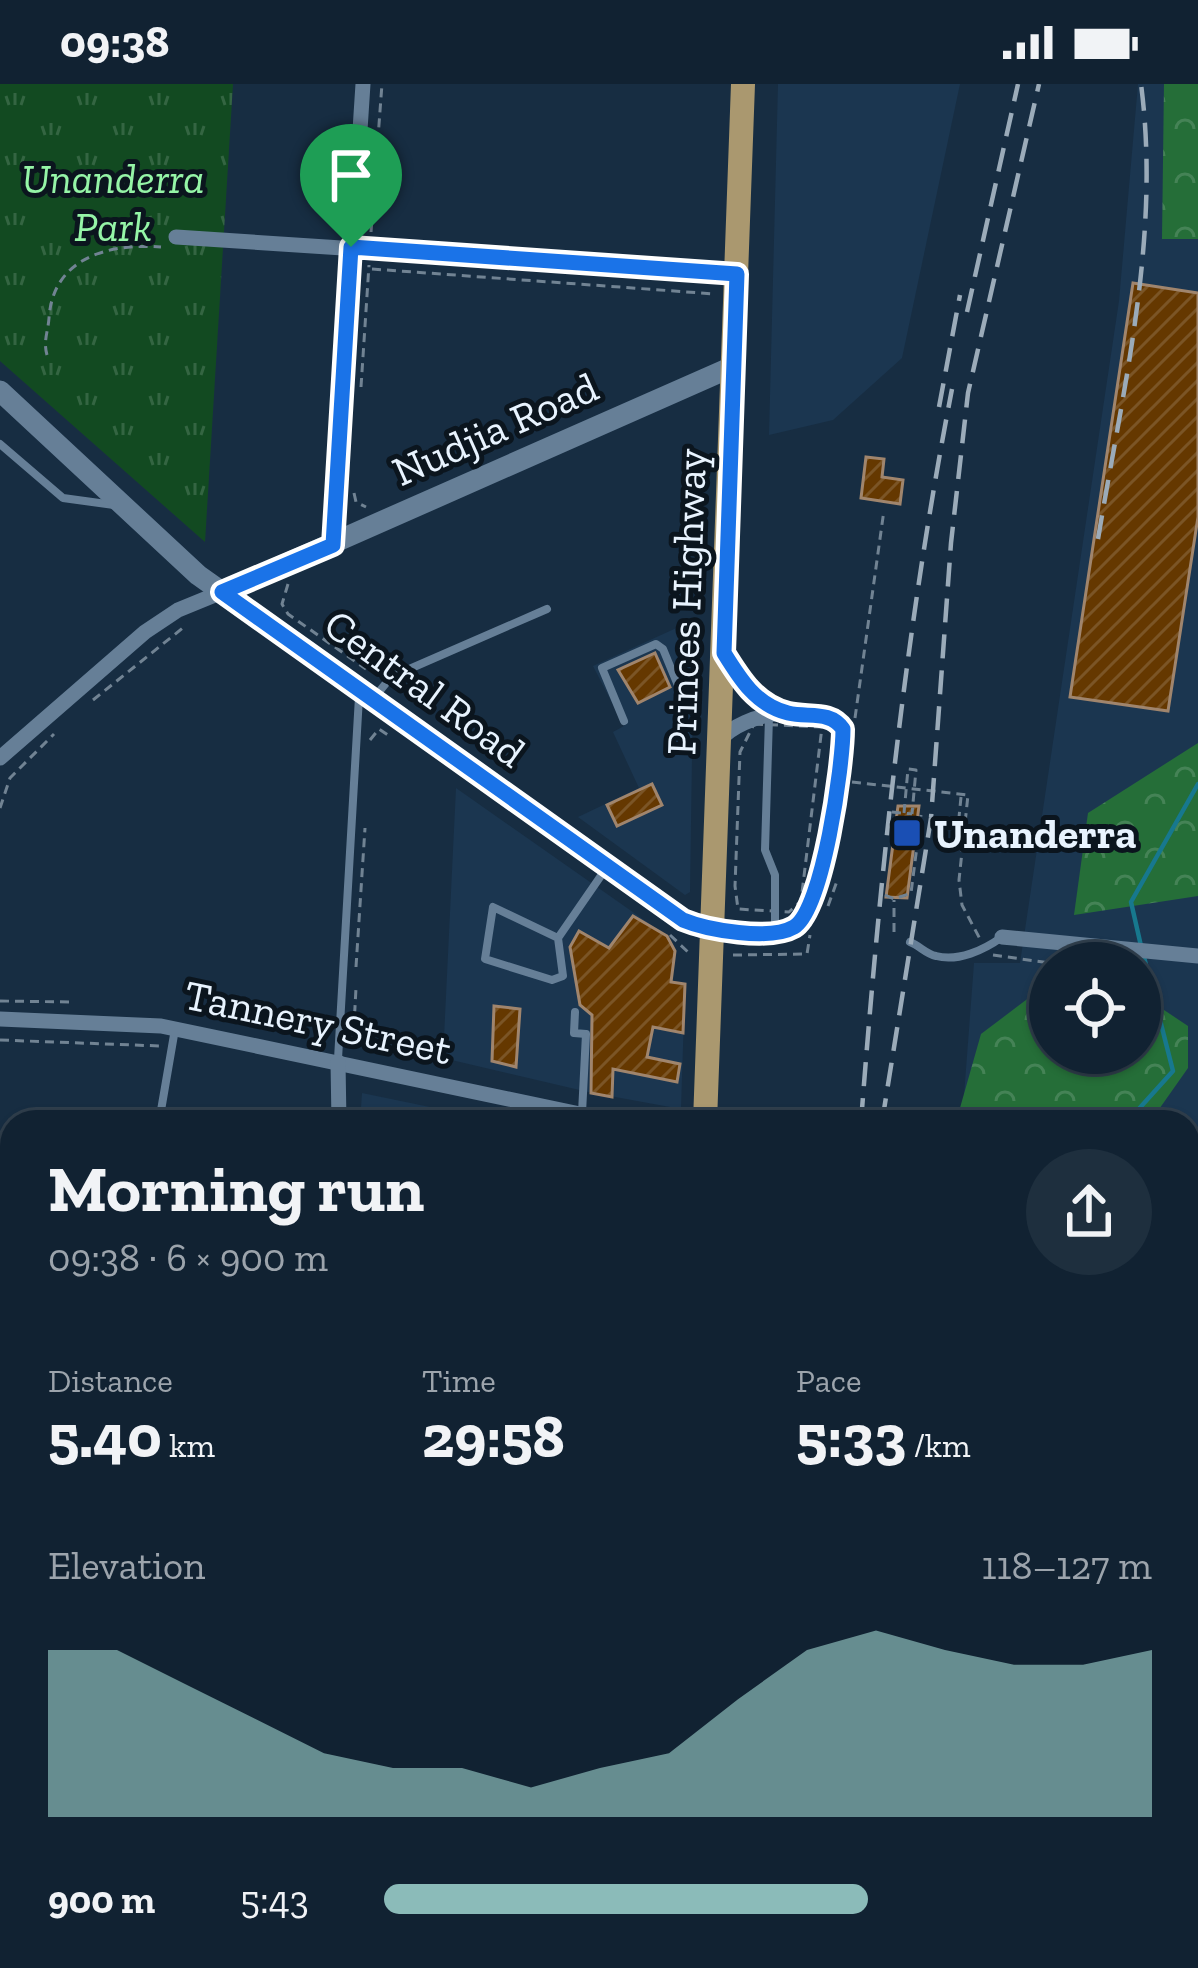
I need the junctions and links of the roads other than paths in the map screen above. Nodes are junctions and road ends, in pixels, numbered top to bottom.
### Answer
1 (363, 84) edge
2 (743, 84) edge
3 (175, 243) road end
4 (351, 247) junction
5 (737, 274) junction
6 (734, 366) junction
7 (0, 391) edge
8 (0, 444) edge
9 (128, 507) junction
10 (333, 545) junction
11 (222, 592) junction
12 (548, 609) dead end
13 (724, 653) junction
14 (373, 691) junction
15 (684, 700) dead end
16 (788, 713) junction
17 (624, 721) dead end
18 (764, 722) junction
19 (720, 740) junction
20 (4, 755) edge
21 (0, 767) edge
22 (608, 866) junction
23 (713, 932) junction
24 (775, 932) junction
25 (1002, 937) joint
26 (558, 938) junction
27 (910, 942) dead end
28 (1198, 956) edge
29 (574, 1012) dead end
30 (0, 1019) edge
31 (175, 1028) junction
32 (338, 1062) junction
33 (161, 1110) edge
34 (339, 1110) edge
35 (559, 1110) edge
36 (582, 1110) edge
37 (706, 1110) edge

1 - 4 street
2 - 5 main road, Princes Highway
3 - 4 street
4 - 5 street
4 - 10 street
5 - 6 main road, Princes Highway
6 - 10 main road, Nudjia Road
6 - 13 main road, Princes Highway
7 - 9 main road, Central Road
8 - 9 lane
9 - 11 main road, Central Road
10 - 11 main road, Nudjia Road
11 - 14 main road, Central Road
11 - 20 street
12 - 14 lane
13 - 16 street
13 - 19 main road, Princes Highway
14 - 22 main road, Central Road
14 - 32 lane
15 - 17 lane
16 - 18 street
16 - 24 street
18 - 19 street
18 - 24 lane
19 - 23 main road, Princes Highway
20 - 21 street
22 - 23 main road, Central Road
22 - 26 lane
23 - 24 street
23 - 37 main road, Princes Highway
25 - 27 lane
25 - 28 street
26 - 26 lane
29 - 36 lane
30 - 31 street, Tannery Street
31 - 32 street, Tannery Street
31 - 33 lane
32 - 34 street
32 - 35 street, Tannery Street

